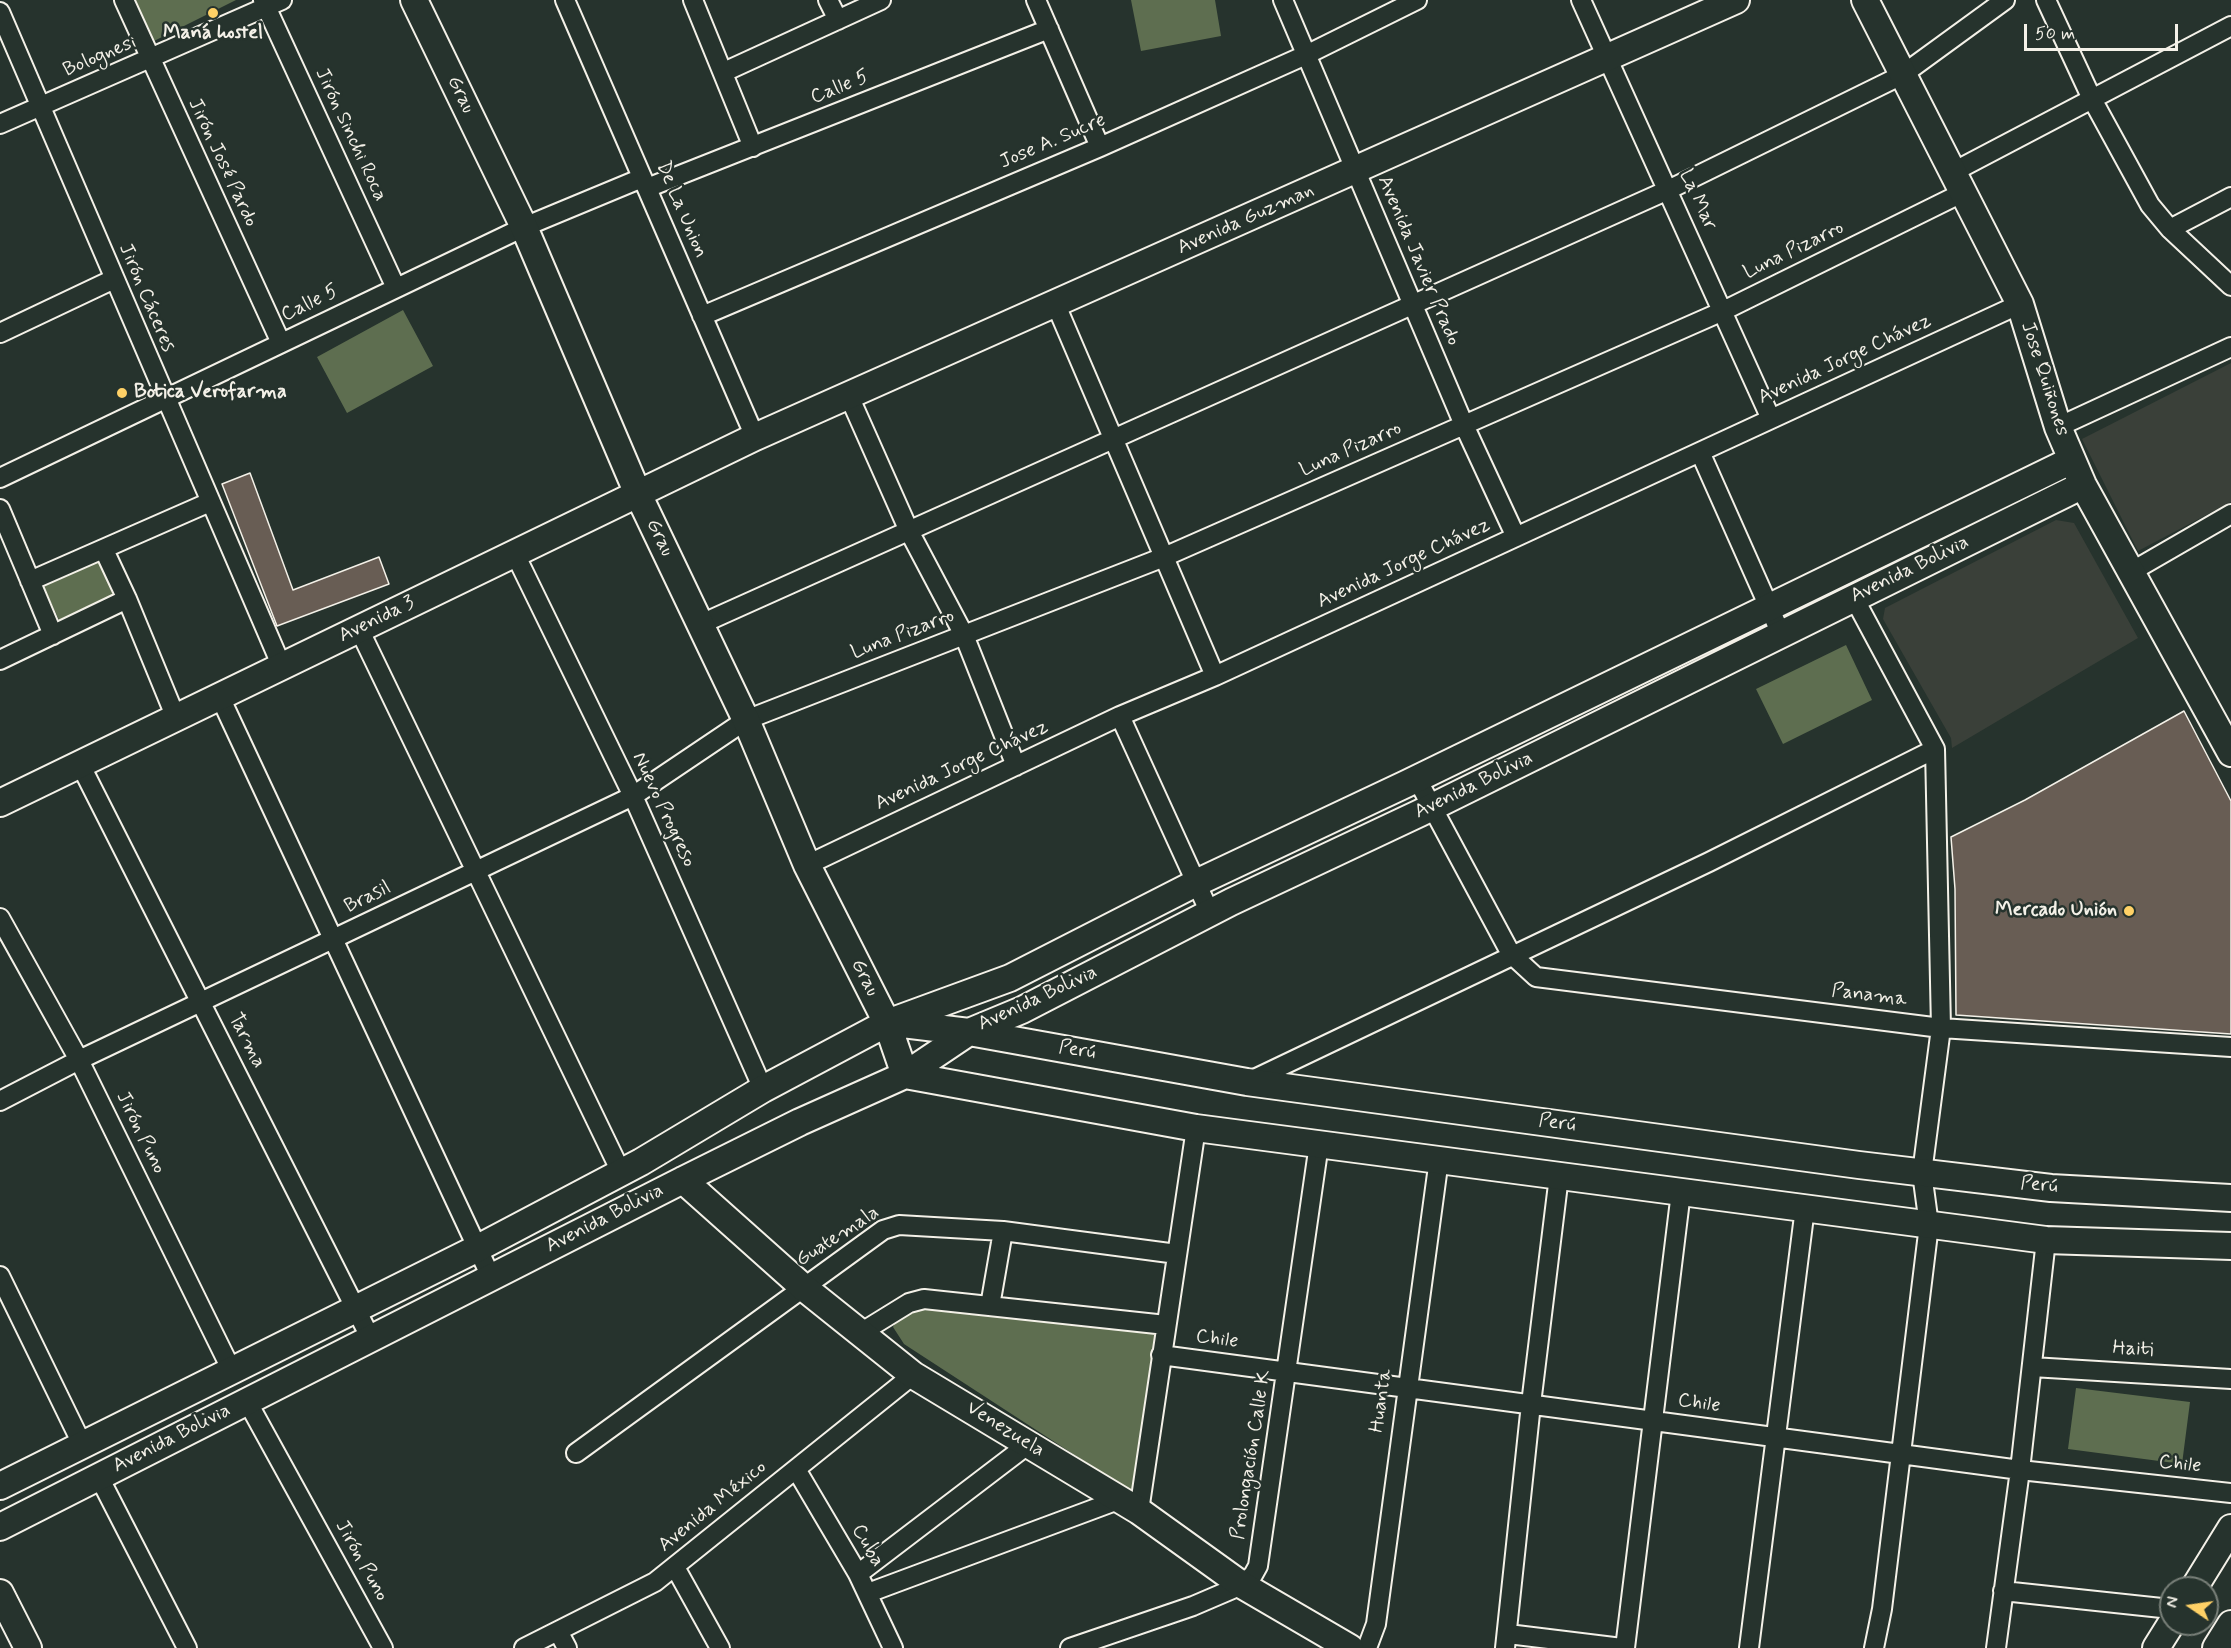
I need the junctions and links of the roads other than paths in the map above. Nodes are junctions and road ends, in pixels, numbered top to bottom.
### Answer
1 (124, 0) edge
2 (414, 0) edge
3 (565, 0) edge
4 (693, 0) edge
5 (828, 0) edge
6 (881, 0) edge
7 (1036, 0) edge
8 (1283, 0) edge
9 (1417, 0) edge
10 (1581, 0) edge
11 (1736, 0) edge
12 (1864, 0) edge
13 (2005, 0) edge
14 (2046, 0) edge
15 (270, 2) edge
16 (0, 12) edge
17 (838, 20) junction
18 (2231, 26) edge
19 (1049, 29) junction
20 (1308, 54) junction
21 (1608, 58) junction
22 (150, 60) junction
23 (724, 72) junction
24 (1902, 75) junction
25 (2092, 99) junction
26 (39, 106) junction
27 (0, 124) edge
28 (753, 147) junction
29 (1100, 147) junction
30 (1355, 171) junction
31 (644, 183) junction
32 (1957, 183) junction
33 (1668, 190) junction
34 (2231, 197) edge
35 (524, 226) junction
36 (2170, 229) junction
37 (114, 279) junction
38 (2231, 286) edge
39 (396, 288) junction
40 (2020, 304) junction
41 (1056, 305) junction
42 (1413, 305) junction
43 (1723, 311) junction
44 (702, 316) junction
45 (1, 330) edge
46 (281, 343) junction
47 (2231, 347) edge
48 (849, 396) junction
49 (166, 398) junction
50 (1771, 419) junction
51 (1464, 425) junction
52 (2058, 427) junction
53 (755, 438) junction
54 (1113, 439) junction
55 (1700, 452) junction
56 (2072, 460) junction
57 (0, 478) edge
58 (2083, 485) junction
59 (638, 494) junction
60 (210, 502) junction
61 (0, 509) edge
62 (2231, 514) edge
63 (909, 531) junction
64 (1516, 537) junction
65 (104, 550) junction
66 (515, 554) junction
67 (1164, 557) junction
68 (2129, 573) junction
69 (30, 580) junction
70 (1854, 598) junction
71 (127, 599) junction
72 (1769, 608) junction
73 (701, 624) junction
74 (359, 629) junction
75 (1781, 634) junction
76 (54, 635) junction
77 (964, 635) junction
78 (0, 660) edge
79 (282, 667) junction
80 (1215, 676) junction
81 (220, 696) junction
82 (1120, 716) junction
83 (176, 718) junction
84 (746, 720) junction
85 (1935, 749) junction
86 (2231, 753) edge
87 (80, 764) junction
88 (1016, 766) junction
89 (1417, 779) junction
90 (633, 796) junction
91 (0, 803) edge
92 (1431, 807) junction
93 (807, 865) junction
94 (476, 871) junction
95 (1196, 883) junction
96 (1210, 913) junction
97 (0, 918) edge
98 (333, 940) junction
99 (1511, 954) junction
100 (201, 1002) junction
101 (886, 1023) junction
102 (1941, 1028) junction
103 (969, 1032) junction
104 (2231, 1047) edge
105 (79, 1060) junction
106 (905, 1075) junction
107 (1247, 1082) junction
108 (763, 1089) junction
109 (0, 1101) edge
110 (1197, 1128) junction
111 (1319, 1144) junction
112 (1439, 1159) junction
113 (621, 1172) junction
114 (1922, 1173) junction
115 (1559, 1176) junction
116 (683, 1180) junction
117 (1681, 1192) junction
118 (2231, 1198) edge
119 (1805, 1208) junction
120 (1929, 1225) junction
121 (1003, 1231) junction
122 (2046, 1240) junction
123 (2231, 1246) edge
124 (477, 1248) junction
125 (1177, 1254) junction
126 (0, 1276) edge
127 (491, 1277) junction
128 (803, 1287) junction
129 (990, 1306) junction
130 (356, 1308) junction
131 (1166, 1325) junction
132 (862, 1332) junction
133 (371, 1339) junction
134 (1161, 1355) junction
135 (2032, 1367) junction
136 (232, 1371) junction
137 (1287, 1372) junction
138 (913, 1375) junction
139 (2231, 1378) edge
140 (1406, 1387) junction
141 (247, 1401) junction
142 (1531, 1404) junction
143 (1653, 1420) junction
144 (1778, 1437) junction
145 (1030, 1443) junction
146 (83, 1446) junction
147 (576, 1453) dead end
148 (1902, 1454) junction
149 (796, 1469) junction
150 (2020, 1470) junction
151 (99, 1477) junction
152 (0, 1486) edge
153 (2231, 1493) edge
154 (1129, 1506) junction
155 (0, 1527) edge
156 (2231, 1528) edge
157 (675, 1566) junction
158 (858, 1574) junction
159 (2201, 1576) edge
160 (1242, 1585) junction
161 (2003, 1591) junction
162 (0, 1593) edge
163 (868, 1593) junction
164 (2159, 1608) edge
165 (558, 1631) junction
166 (1506, 1641) edge
167 (28, 1648) edge
168 (187, 1648) edge
169 (383, 1648) edge
170 (524, 1648) edge
171 (567, 1648) edge
172 (720, 1648) edge
173 (893, 1648) edge
174 (1070, 1648) edge
175 (1350, 1648) edge
176 (1367, 1648) edge
177 (1624, 1648) edge
178 (1749, 1648) edge
179 (1874, 1648) edge
180 (1995, 1648) edge

1 - 22 street, Jirón José Pardo
2 - 35 street, Grau
3 - 31 street, De La Union
4 - 23 street
5 - 17 street
6 - 17 street
7 - 19 street
8 - 20 street, Avenida Javier Prado
9 - 20 street, Jose A. Sucre
10 - 21 street, La Mar
11 - 21 street, Avenida Guzman
12 - 24 street, Jose Quiñones
13 - 24 street
14 - 25 street
15 - 22 street, Bolognesi
15 - 39 street, Jirón Sinchi Roca
16 - 26 street, Jirón Cáceres
17 - 23 street
18 - 25 street, Luna Pizarro
19 - 28 street, Calle 5
19 - 29 street
20 - 29 street, Jose A. Sucre
20 - 30 street, Avenida Javier Prado
21 - 30 street, Avenida Guzman
21 - 33 street, La Mar
22 - 26 street, Bolognesi
22 - 46 street, Jirón José Pardo
23 - 28 street
24 - 32 street, Jose Quiñones
24 - 33 street
25 - 32 street, Luna Pizarro
25 - 36 street
26 - 27 street, Bolognesi
26 - 37 street, Jirón Cáceres
28 - 31 street, Calle 5
29 - 44 street, Jose A. Sucre
30 - 41 street, Avenida Guzman
30 - 42 street, Avenida Javier Prado
31 - 35 street, Calle 5
31 - 44 street, De La Union
32 - 40 street, Jose Quiñones
32 - 43 street, Luna Pizarro
33 - 42 street
33 - 43 street, La Mar
34 - 36 street
35 - 39 street, Calle 5
35 - 59 street, Grau
36 - 38 street
37 - 45 street
37 - 49 street, Jirón Cáceres
39 - 46 street, Calle 5
40 - 50 street, Avenida Jorge Chávez
40 - 52 street, Jose Quiñones
41 - 48 street, Avenida Guzman
41 - 54 street
42 - 51 street, Avenida Javier Prado
42 - 54 street
43 - 50 street, La Mar
43 - 51 street, Luna Pizarro
44 - 53 street, De La Union
46 - 49 street, Calle 5
47 - 52 street
48 - 53 street, Avenida Guzman
48 - 63 street
49 - 57 street, Calle 5
49 - 60 street, Jirón Cáceres
50 - 55 street, Avenida Jorge Chávez
51 - 64 street, Avenida Javier Prado
51 - 67 street, Luna Pizarro
52 - 56 street, Jose Quiñones
53 - 59 street, Avenida 3
54 - 63 street
54 - 67 street
55 - 64 street, Avenida Jorge Chávez
55 - 72 street
56 - 58 street, Jose Quiñones
56 - 72 street, Avenida Bolivia
58 - 68 street, Jose Quiñones
58 - 70 street, Avenida Bolivia
59 - 66 street, Avenida 3
59 - 73 street, Grau
60 - 65 street
60 - 79 street, Jirón Cáceres
61 - 69 street
62 - 68 street
63 - 73 street
63 - 77 street
64 - 80 street, Avenida Jorge Chávez
65 - 69 street
65 - 71 street
66 - 74 street, Avenida 3
66 - 90 street, Nuevo Progreso
67 - 77 street, Luna Pizarro
67 - 80 street
68 - 86 street, Jose Quiñones
69 - 76 street
70 - 75 street, Avenida Bolivia
70 - 85 street
71 - 76 street
71 - 83 street
72 - 75 street
72 - 89 street, Avenida Bolivia
73 - 84 street, Grau
74 - 79 street, Avenida 3
74 - 94 street
75 - 92 street, Avenida Bolivia
76 - 78 street
77 - 84 street, Luna Pizarro
77 - 88 street
79 - 81 street, Avenida 3
80 - 82 street, Avenida Jorge Chávez
81 - 83 street, Avenida 3
81 - 98 street
82 - 88 street, Avenida Jorge Chávez
82 - 95 street
83 - 87 street, Avenida 3
84 - 90 street, Brasil
84 - 93 street, Grau
85 - 99 street
85 - 102 street
87 - 91 street, Avenida 3
87 - 100 street, Tarma
88 - 93 street, Avenida Jorge Chávez
89 - 92 street, Panama
89 - 95 street, Avenida Bolivia
90 - 94 street, Brasil
90 - 108 street, Nuevo Progreso
92 - 96 street, Avenida Bolivia
92 - 99 street, Panama
93 - 101 street, Grau
94 - 98 street, Brasil
94 - 113 street
95 - 96 street
95 - 101 street, Avenida Bolivia
96 - 103 street, Avenida Bolivia
97 - 105 street, Jirón Puno
98 - 100 street, Brasil
98 - 124 street
99 - 102 street, Panama
99 - 107 street
100 - 105 street, Brasil
100 - 130 street, Tarma
101 - 103 street, Perú
101 - 106 street, Grau
101 - 108 street, Avenida Bolivia
102 - 104 street, Panama
102 - 114 street
103 - 106 street, Avenida Bolivia
103 - 107 street, Perú
105 - 109 street, Brasil
105 - 136 street, Jirón Puno
106 - 110 street
106 - 116 street, Avenida Bolivia
107 - 114 street, Perú
108 - 113 street, Avenida Bolivia
110 - 111 street
110 - 125 street
111 - 112 street
111 - 137 street, Prolongación Calle K
112 - 115 street
112 - 140 street, Huanta
113 - 124 street, Avenida Bolivia
114 - 118 street, Perú
114 - 120 street
115 - 117 street
115 - 142 street
116 - 127 street, Avenida Bolivia
116 - 128 street, Venezuela
117 - 119 street
117 - 143 street
119 - 120 street
119 - 144 street
120 - 122 street
120 - 148 street
121 - 125 street, Guatemala
121 - 128 street, Guatemala
121 - 129 street
122 - 123 street
122 - 135 street
124 - 127 street
124 - 130 street, Avenida Bolivia
125 - 131 street
126 - 146 street
127 - 133 street, Avenida Bolivia
128 - 132 street, Venezuela
128 - 147 street, Guatemala
129 - 131 street
129 - 132 street
130 - 133 street, Tarma
130 - 136 street, Avenida Bolivia
131 - 134 street
132 - 138 street, Venezuela
133 - 141 street, Avenida Bolivia
134 - 137 street, Chile
134 - 154 street
135 - 139 street, Haiti
135 - 150 street
136 - 146 street, Avenida Bolivia
137 - 140 street, Chile
137 - 160 street, Prolongación Calle K
138 - 145 street, Venezuela
138 - 149 street, Avenida México
140 - 142 street, Chile
140 - 176 street, Huanta
141 - 151 street, Avenida Bolivia
141 - 169 street, Jirón Puno
142 - 143 street, Chile
142 - 166 street
143 - 144 street, Chile
143 - 177 street
144 - 148 street, Chile
144 - 178 street
145 - 154 street, Venezuela
145 - 158 street
146 - 152 street, Avenida Bolivia
148 - 150 street, Chile
148 - 179 street
149 - 157 street, Avenida México
149 - 158 street, Cuba
150 - 153 street, Chile
150 - 161 street
151 - 155 street, Avenida Bolivia
151 - 168 street
154 - 160 street, Venezuela
154 - 163 street
156 - 159 street
157 - 165 street, Avenida México
157 - 172 street
158 - 163 street, Cuba
160 - 174 street
160 - 175 street, Venezuela
161 - 164 street
161 - 180 street
162 - 167 street
163 - 173 street, Cuba
165 - 170 street, Avenida México
165 - 171 street
166 - 177 street

